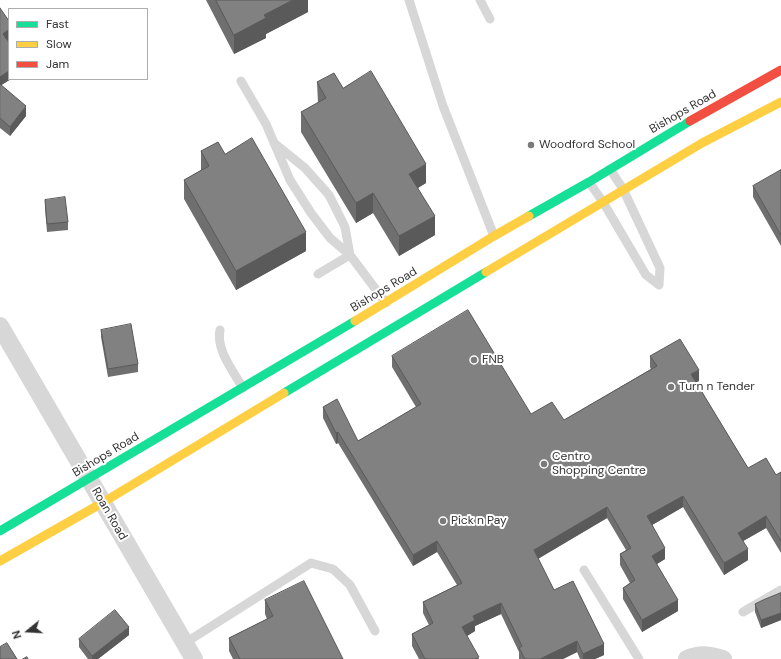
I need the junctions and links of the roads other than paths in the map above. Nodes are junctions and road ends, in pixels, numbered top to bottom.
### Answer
1 (409, 0) edge
2 (480, 0) edge
3 (490, 19) dead end
4 (780, 72) edge
5 (241, 81) dead end
6 (781, 102) edge
7 (273, 141) junction
8 (610, 169) junction
9 (589, 182) junction
10 (624, 189) junction
11 (603, 202) junction
12 (494, 236) junction
13 (350, 255) junction
14 (318, 274) dead end
15 (386, 303) junction
16 (0, 326) edge
17 (220, 330) dead end
18 (242, 388) junction
19 (89, 479) junction
20 (102, 503) junction
21 (0, 531) edge
22 (0, 561) edge
23 (584, 570) dead end
24 (781, 590) edge
25 (743, 612) dead end
26 (375, 631) dead end
27 (184, 643) junction
28 (194, 659) edge
29 (639, 659) edge
30 (687, 659) edge
31 (723, 659) edge

1 - 12 lane
2 - 3 lane
4 - 8 main road, Bishops Road
5 - 7 lane
6 - 10 main road
7 - 13 lane
7 - 13 lane
8 - 9 main road, Bishops Road
8 - 10 lane
9 - 11 lane
9 - 12 main road, Bishops Road
10 - 11 main road
10 - 11 lane
11 - 20 main road
12 - 15 main road, Bishops Road
13 - 14 lane
13 - 15 lane
15 - 18 main road, Bishops Road
16 - 19 street, Roan Road
17 - 18 lane
18 - 19 main road, Bishops Road
19 - 20 street, Roan Road
19 - 21 main road, Bishops Road
20 - 22 main road
20 - 27 street, Roan Road
23 - 29 lane
24 - 25 lane
26 - 27 lane
27 - 28 street, Roan Road
30 - 31 street

